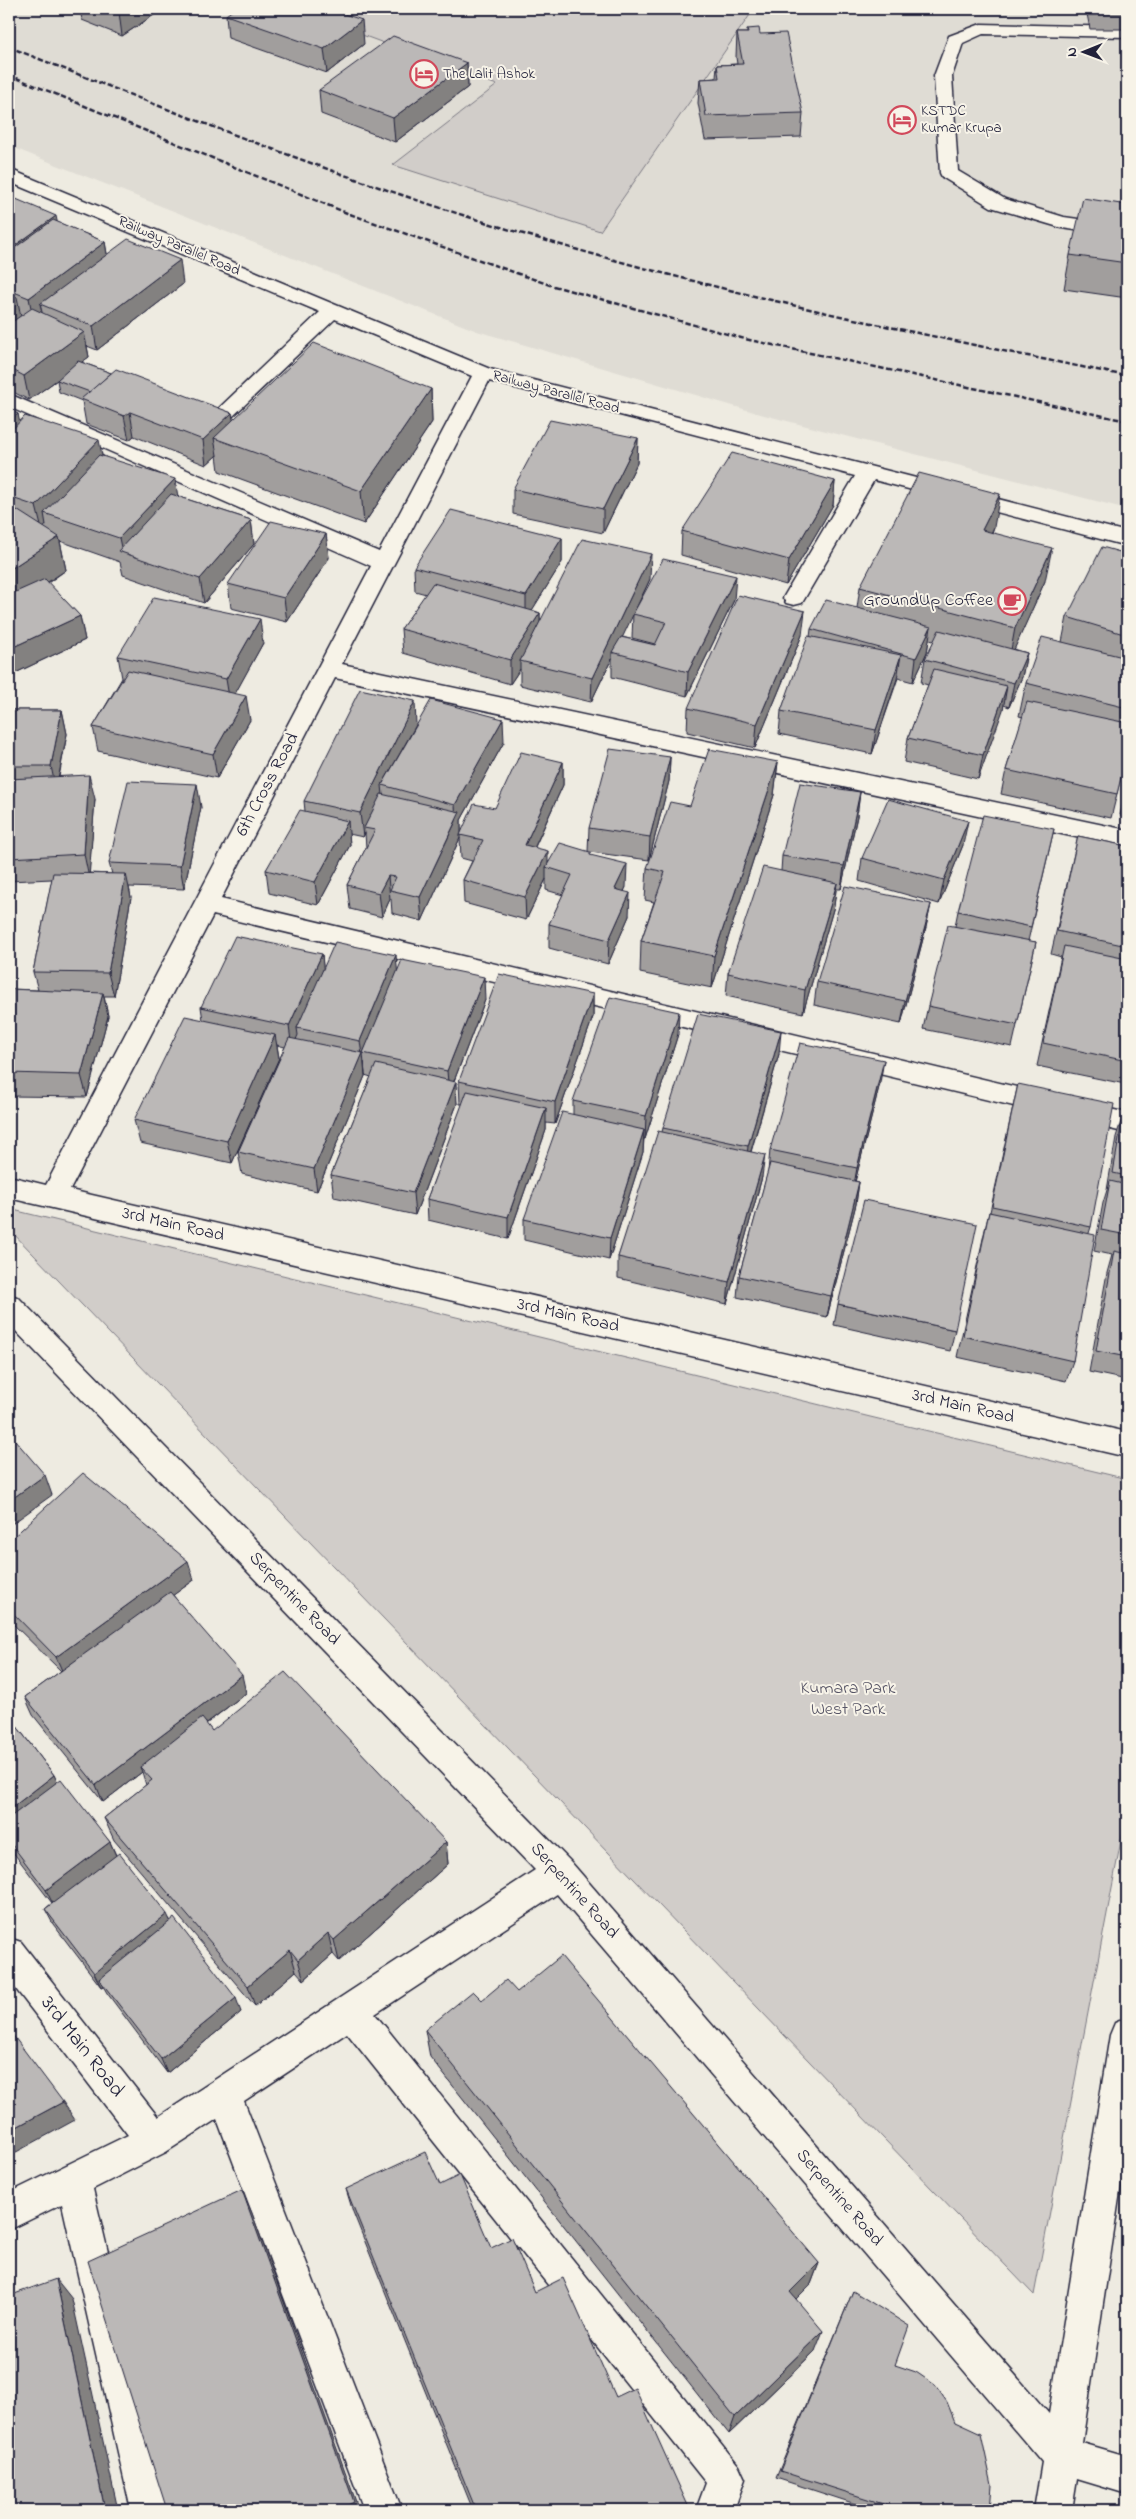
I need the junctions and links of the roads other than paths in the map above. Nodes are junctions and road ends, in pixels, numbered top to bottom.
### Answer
1 (1127, 32) edge
2 (9, 175) edge
3 (1127, 232) edge
4 (333, 310) junction
5 (483, 373) junction
6 (9, 400) edge
7 (224, 414) edge
8 (868, 472) junction
9 (1127, 539) edge
10 (384, 563) junction
11 (794, 598) dead end
12 (328, 670) junction
13 (1127, 839) edge
14 (206, 904) junction
15 (1127, 1123) edge
16 (9, 1186) edge
17 (54, 1198) junction
18 (9, 1306) edge
19 (1127, 1445) edge
20 (560, 1873) junction
21 (9, 1954) edge
22 (350, 2010) junction
23 (1127, 2035) edge
24 (224, 2093) junction
25 (154, 2140) junction
26 (74, 2180) junction
27 (9, 2212) edge
28 (1060, 2455) junction
29 (1127, 2475) edge
30 (150, 2510) edge
31 (383, 2510) edge
32 (715, 2510) edge
33 (1053, 2510) edge

1 - 3 street
2 - 4 street, Railway Parallel Road
4 - 5 street, Railway Parallel Road
4 - 7 street
5 - 8 street, Railway Parallel Road
5 - 10 street, 6th Cross Road
6 - 10 street
8 - 9 street, Railway Parallel Road
8 - 11 street
10 - 12 street, 6th Cross Road
12 - 13 street
12 - 14 street, 6th Cross Road
14 - 15 street
14 - 17 street, 6th Cross Road
16 - 17 street, 3rd Main Road
17 - 19 street, 3rd Main Road
18 - 20 street, Serpentine Road
20 - 22 street
20 - 28 street, Serpentine Road
21 - 25 street, 3rd Main Road
22 - 24 street
22 - 32 street
23 - 28 street
24 - 25 street
24 - 31 street
25 - 26 street
26 - 27 street
26 - 30 street
28 - 29 street
28 - 33 street

